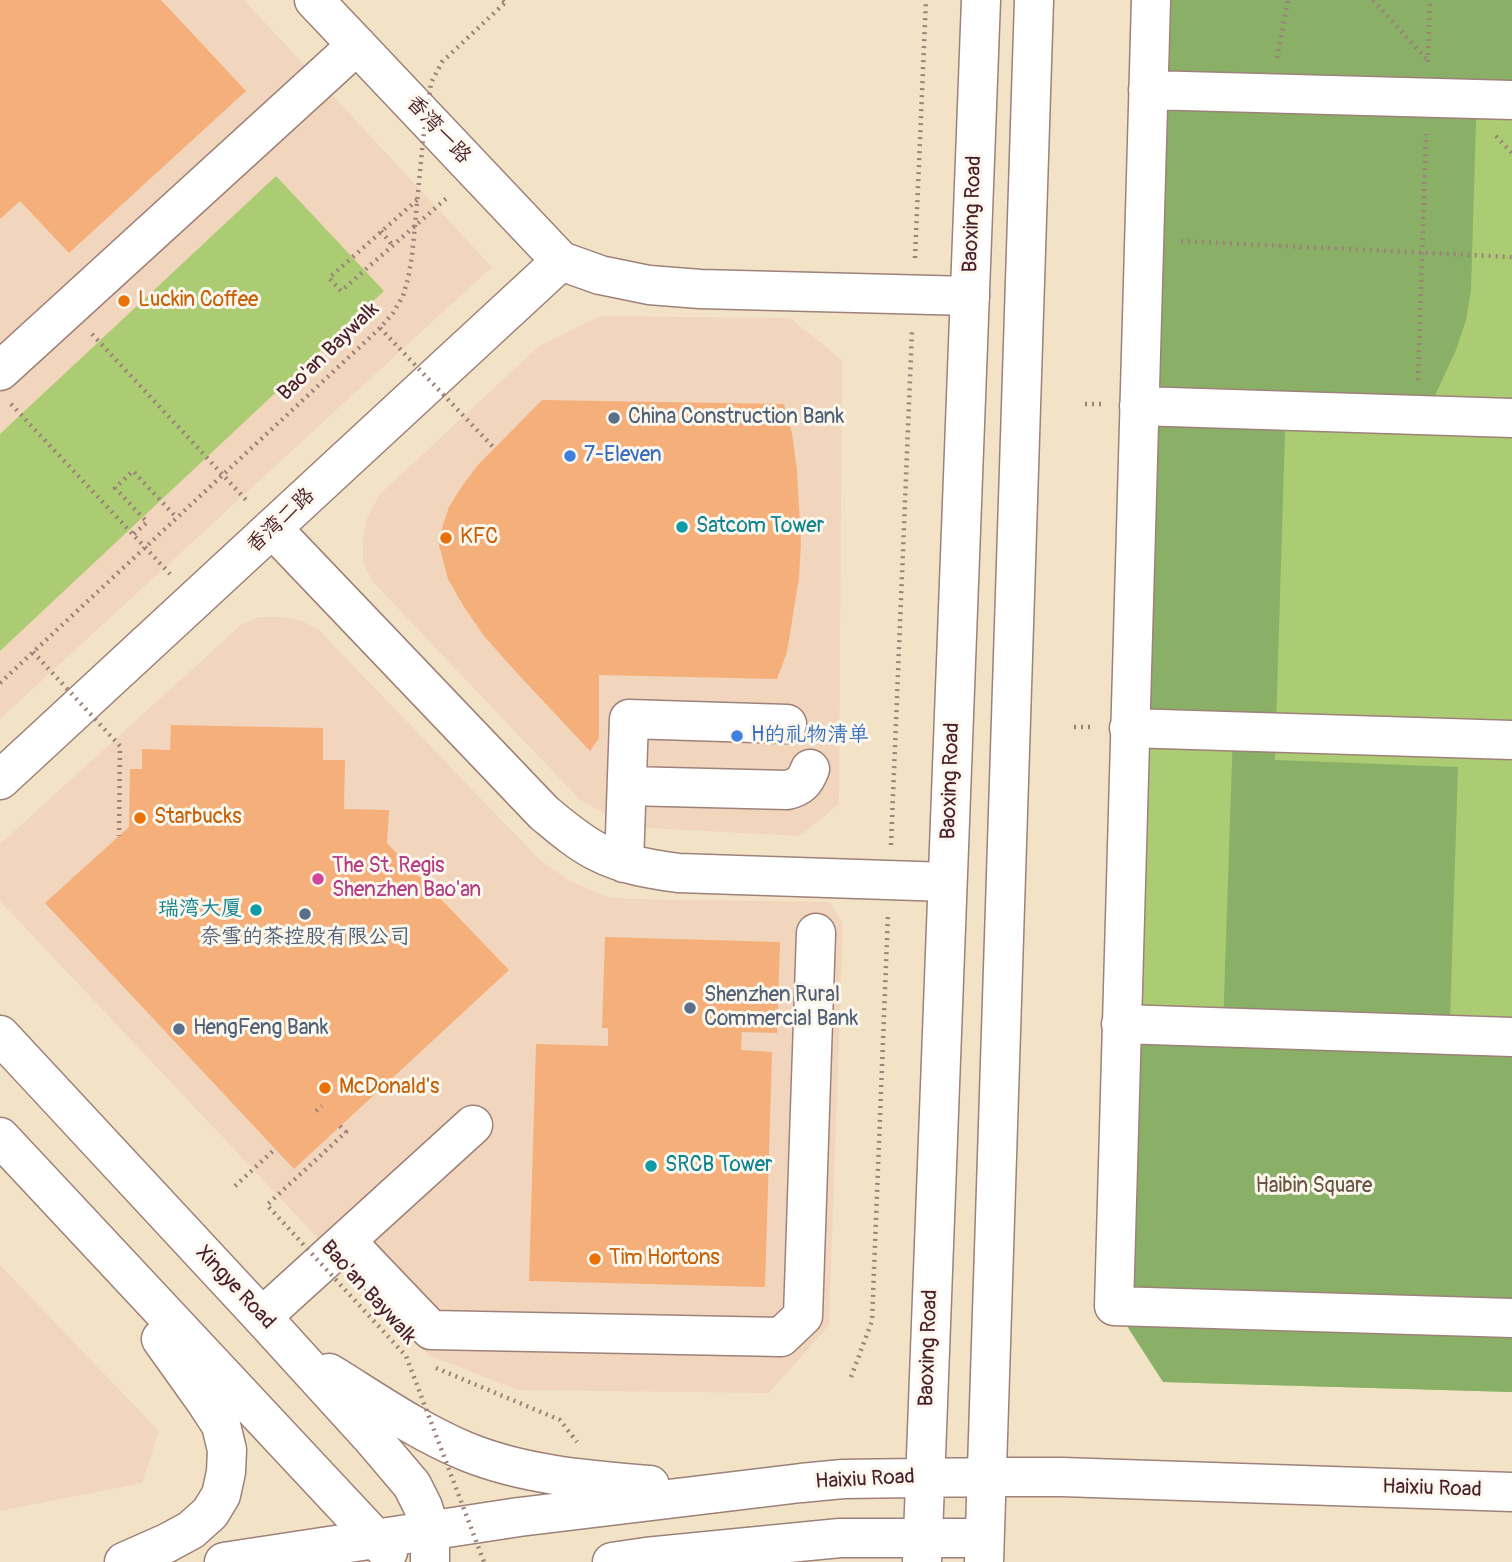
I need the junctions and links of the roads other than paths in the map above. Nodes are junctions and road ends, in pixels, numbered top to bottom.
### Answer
1 (314, 0) edge
2 (981, 0) edge
3 (1034, 0) edge
4 (1151, 0) edge
5 (357, 45) junction
6 (1148, 90) junction
7 (1512, 100) edge
8 (561, 261) junction
9 (970, 296) junction
10 (5, 387) edge
11 (1139, 405) junction
12 (1512, 418) edge
13 (272, 528) junction
14 (787, 724) dead end
15 (1129, 728) junction
16 (1512, 740) edge
17 (810, 769) dead end
18 (0, 780) edge
19 (627, 786) junction
20 (624, 863) junction
21 (947, 882) junction
22 (816, 933) dead end
23 (1121, 1024) junction
24 (0, 1035) edge
25 (1512, 1037) edge
26 (473, 1125) dead end
27 (0, 1137) edge
28 (346, 1241) junction
29 (121, 1267) junction
30 (262, 1317) junction
31 (1512, 1318) edge
32 (291, 1349) junction
33 (925, 1477) junction
34 (987, 1477) junction
35 (732, 1492) junction
36 (1512, 1492) edge
37 (430, 1546) edge
38 (386, 1550) edge
39 (922, 1550) edge
40 (984, 1550) edge
41 (124, 1562) edge
42 (223, 1562) edge
43 (612, 1562) edge

1 - 5 main road, 香湾一路
2 - 9 main road, Baoxing Road
3 - 34 main road
4 - 6 main road
5 - 8 main road, 香湾一路
5 - 10 main road
6 - 7 main road
6 - 11 main road
8 - 9 main road
8 - 13 main road, 香湾二路
9 - 21 main road, Baoxing Road
11 - 12 main road
11 - 15 main road
13 - 18 main road, 香湾二路
13 - 20 main road
14 - 19 main road
15 - 16 main road
15 - 23 main road
17 - 19 main road
19 - 20 main road
20 - 21 main road
21 - 33 main road, Baoxing Road
22 - 28 main road
23 - 25 main road
23 - 31 main road
24 - 30 main road, Xingye Road
26 - 28 main road
27 - 29 main road
28 - 30 main road
29 - 38 main road
29 - 41 main road
30 - 32 main road, Xingye Road
32 - 35 main road
32 - 37 main road, Xingye Road
33 - 34 main road, Haixiu Road
33 - 35 main road, Haixiu Road
33 - 39 main road, Baoxing Road
34 - 36 main road, Haixiu Road
34 - 40 main road
35 - 37 main road, Haixiu Road
37 - 38 main road, Haixiu Road
38 - 42 main road, Haixiu Road
39 - 40 main road
39 - 43 main road

